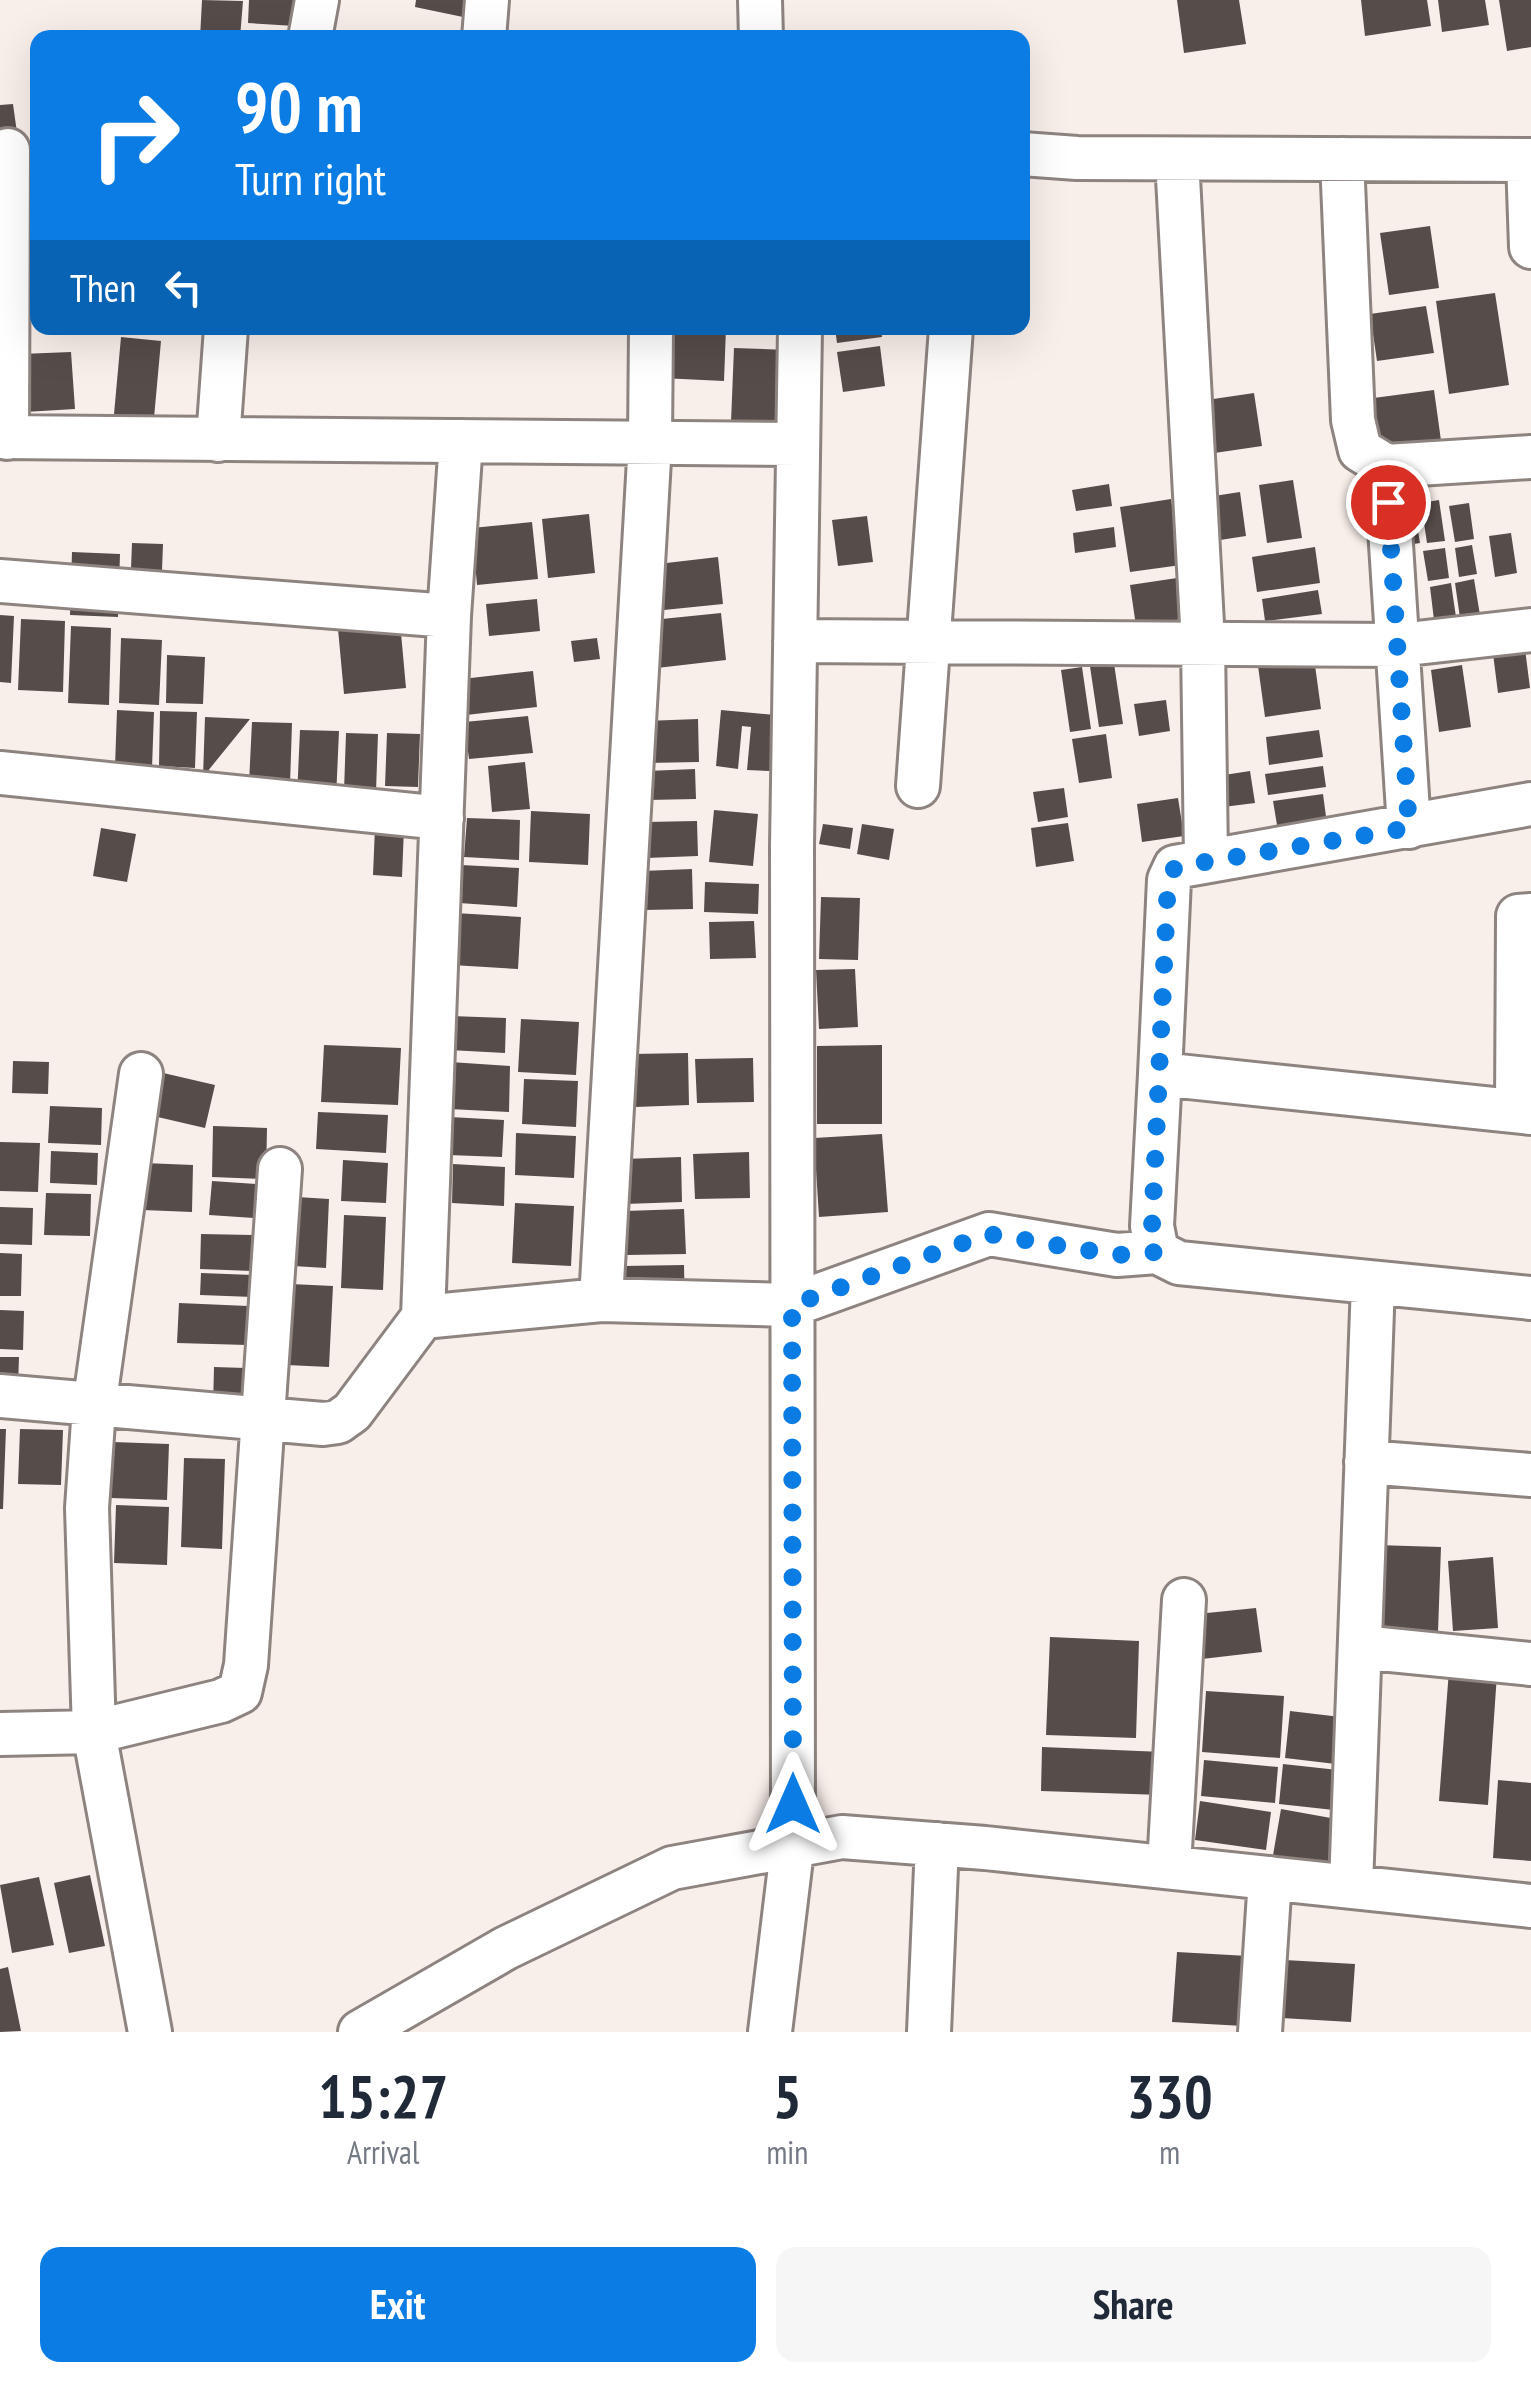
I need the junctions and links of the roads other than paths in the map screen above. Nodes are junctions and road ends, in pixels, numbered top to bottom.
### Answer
1 (317, 0) edge
2 (486, 0) edge
3 (760, 0) edge
4 (311, 30) edge
5 (484, 30) edge
6 (761, 30) edge
7 (15, 149) edge
8 (1030, 154) edge
9 (1177, 159) junction
10 (1342, 160) junction
11 (1530, 160) edge
12 (1531, 247) edge
13 (226, 335) edge
14 (651, 335) edge
15 (800, 335) edge
16 (950, 335) edge
17 (4, 437) edge
18 (218, 440) junction
19 (461, 441) junction
20 (650, 442) junction
21 (797, 444) junction
22 (1531, 456) edge
23 (1386, 466) junction
24 (0, 580) edge
25 (449, 616) junction
26 (1531, 630) edge
27 (795, 641) junction
28 (928, 642) junction
29 (1203, 643) junction
30 (1399, 644) junction
31 (0, 772) edge
32 (918, 786) dead end
33 (1531, 804) edge
34 (442, 818) junction
35 (1409, 828) junction
36 (1206, 859) junction
37 (1531, 915) edge
38 (142, 1074) dead end
39 (1160, 1074) junction
40 (1524, 1112) edge
41 (280, 1169) dead end
42 (1157, 1252) junction
43 (1373, 1282) junction
44 (1531, 1298) edge
45 (601, 1300) junction
46 (792, 1305) junction
47 (424, 1317) junction
48 (0, 1396) edge
49 (94, 1407) junction
50 (260, 1422) junction
51 (1366, 1462) junction
52 (1531, 1475) edge
53 (1184, 1600) dead end
54 (1360, 1647) junction
55 (1531, 1664) edge
56 (94, 1732) junction
57 (0, 1734) edge
58 (793, 1842) junction
59 (937, 1844) junction
60 (1169, 1868) junction
61 (1270, 1878) junction
62 (1351, 1886) junction
63 (1531, 1906) edge
64 (150, 2032) edge
65 (360, 2032) edge
66 (770, 2032) edge
67 (929, 2032) edge
68 (1260, 2032) edge

1 - 4 street
2 - 5 street
3 - 6 street
7 - 17 street
8 - 9 street
9 - 10 street
9 - 29 street
10 - 11 street
10 - 23 street
11 - 12 street
13 - 18 street
14 - 20 street
15 - 21 street
16 - 28 street
17 - 18 street
18 - 19 street
19 - 20 street
19 - 25 street
20 - 21 street
20 - 45 street
21 - 27 street
22 - 23 street
23 - 30 street
24 - 25 street
25 - 34 street
26 - 30 street
27 - 28 street
27 - 46 street
28 - 29 street
28 - 32 street
29 - 30 street
29 - 36 street
30 - 35 street
31 - 34 street
33 - 35 street
34 - 47 street
35 - 36 street
36 - 39 street
37 - 40 street
38 - 49 street
39 - 40 street
39 - 42 street
41 - 50 street
42 - 43 street
42 - 46 street
43 - 44 street
43 - 51 street
45 - 46 street
45 - 47 street
46 - 58 street
47 - 50 street
48 - 49 street
49 - 50 street
49 - 56 street
50 - 56 street
51 - 52 street
51 - 54 street
53 - 60 street
54 - 55 street
54 - 62 street
56 - 57 street
56 - 64 street
58 - 59 street
58 - 65 street
58 - 66 street
59 - 60 street
59 - 67 street
60 - 61 street
61 - 62 street
61 - 68 street
62 - 63 street

